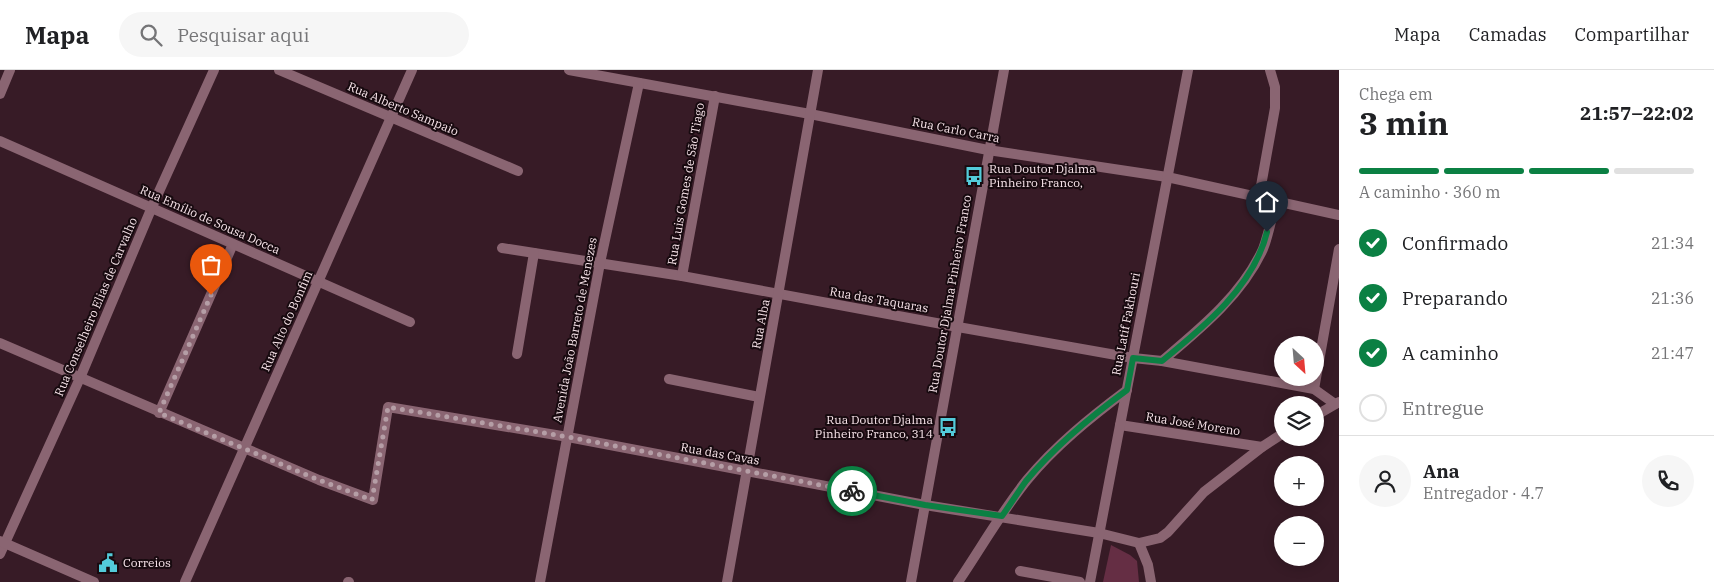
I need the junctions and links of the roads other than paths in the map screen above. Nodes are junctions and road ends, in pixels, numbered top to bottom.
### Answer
1 (10, 70) edge
2 (214, 70) edge
3 (279, 70) edge
4 (412, 70) edge
5 (569, 70) edge
6 (818, 70) edge
7 (1004, 70) edge
8 (1188, 70) edge
9 (1270, 70) edge
10 (639, 83) junction
11 (0, 94) edge
12 (715, 96) junction
13 (810, 114) junction
14 (391, 117) junction
15 (0, 141) edge
16 (988, 150) junction
17 (518, 171) dead end
18 (1167, 177) junction
19 (1259, 198) junction
20 (1276, 200) junction
21 (152, 207) junction
22 (1339, 214) edge
23 (233, 244) junction
24 (502, 248) dead end
25 (1339, 249) edge
26 (534, 253) junction
27 (600, 263) junction
28 (682, 276) junction
29 (318, 282) junction
30 (779, 295) junction
31 (410, 322) dead end
32 (958, 328) junction
33 (0, 343) edge
34 (517, 354) dead end
35 (1133, 358) junction
36 (1162, 361) junction
37 (80, 378) junction
38 (670, 379) dead end
39 (1314, 389) junction
40 (1127, 390) junction
41 (760, 397) junction
42 (1337, 403) edge
43 (1324, 411) edge
44 (159, 413) junction
45 (1120, 425) junction
46 (568, 437) junction
47 (1274, 439) edge
48 (1262, 447) junction
49 (245, 448) junction
50 (745, 471) junction
51 (925, 505) junction
52 (1002, 516) junction
53 (1099, 533) junction
54 (2, 542) edge
55 (1140, 543) junction
56 (0, 554) edge
57 (1020, 571) dead end
58 (94, 582) edge
59 (185, 582) edge
60 (540, 582) edge
61 (727, 582) edge
62 (911, 582) edge
63 (958, 582) edge
64 (1080, 582) edge
65 (1090, 582) edge
66 (1151, 582) edge

1 - 11 street
2 - 21 street, Rua Conselheiro Elias de Carvalho
3 - 14 street, Rua Alberto Sampaio
4 - 14 street, Rua Alto do Bonfim
5 - 10 street, Rua Carlo Carra
6 - 13 street, Rua Alba
7 - 16 street, Rua Doutor Djalma Pinheiro Franco
8 - 18 street, Rua Latif Fakhouri
9 - 19 street
10 - 12 street, Rua Carlo Carra
10 - 27 street, Avenida João Barreto de Menezes
12 - 13 street, Rua Carlo Carra
12 - 28 street, Rua Luis Gomes de São Tiago
13 - 16 street, Rua Carlo Carra
13 - 30 street, Rua Alba
14 - 17 street, Rua Alberto Sampaio
14 - 29 street, Rua Alto do Bonfim
15 - 21 street, Rua Emílio de Sousa Docca
16 - 18 street, Rua Carlo Carra
16 - 32 street, Rua Doutor Djalma Pinheiro Franco
18 - 19 street, Rua Carlo Carra
18 - 35 street, Rua Latif Fakhouri
19 - 20 street, Rua Carlo Carra
20 - 22 street, Rua Carlo Carra
20 - 36 street
21 - 23 street, Rua Emílio de Sousa Docca
21 - 37 street, Rua Conselheiro Elias de Carvalho
23 - 29 street, Rua Emílio de Sousa Docca
23 - 44 street
24 - 26 street, Rua das Taquaras
25 - 39 street
26 - 27 street, Rua das Taquaras
26 - 34 street
27 - 28 street, Rua das Taquaras
27 - 46 street, Avenida João Barreto de Menezes
28 - 30 street, Rua das Taquaras
29 - 31 street, Rua Emílio de Sousa Docca
29 - 49 street, Rua Alto do Bonfim
30 - 32 street, Rua das Taquaras
30 - 41 street, Rua Alba
32 - 35 street, Rua das Taquaras
32 - 51 street, Rua Doutor Djalma Pinheiro Franco
33 - 37 street
35 - 36 street, Rua das Taquaras
35 - 40 street, Rua Latif Fakhouri
36 - 39 street, Rua das Taquaras
37 - 44 street
37 - 54 street, Rua Conselheiro Elias de Carvalho
38 - 41 street
39 - 42 street, Rua das Taquaras
40 - 45 street, Rua Latif Fakhouri
40 - 52 street
41 - 50 street, Rua Alba
42 - 43 street
44 - 49 street
45 - 48 street, Rua José Moreno
45 - 53 street, Rua Latif Fakhouri
46 - 49 street, Rua das Cavas
46 - 50 street, Rua das Cavas
46 - 60 street, Avenida João Barreto de Menezes
47 - 48 street
48 - 55 street
49 - 59 street, Rua Alto do Bonfim
50 - 51 street, Rua das Cavas
50 - 61 street, Rua Alba
51 - 52 street, Rua das Cavas
51 - 62 street, Rua Doutor Djalma Pinheiro Franco
52 - 53 street, Rua das Cavas
52 - 63 street
53 - 55 street, Rua das Cavas
53 - 65 street, Rua Latif Fakhouri
54 - 56 street, Rua Conselheiro Elias de Carvalho
54 - 58 street
55 - 66 street
57 - 64 street

